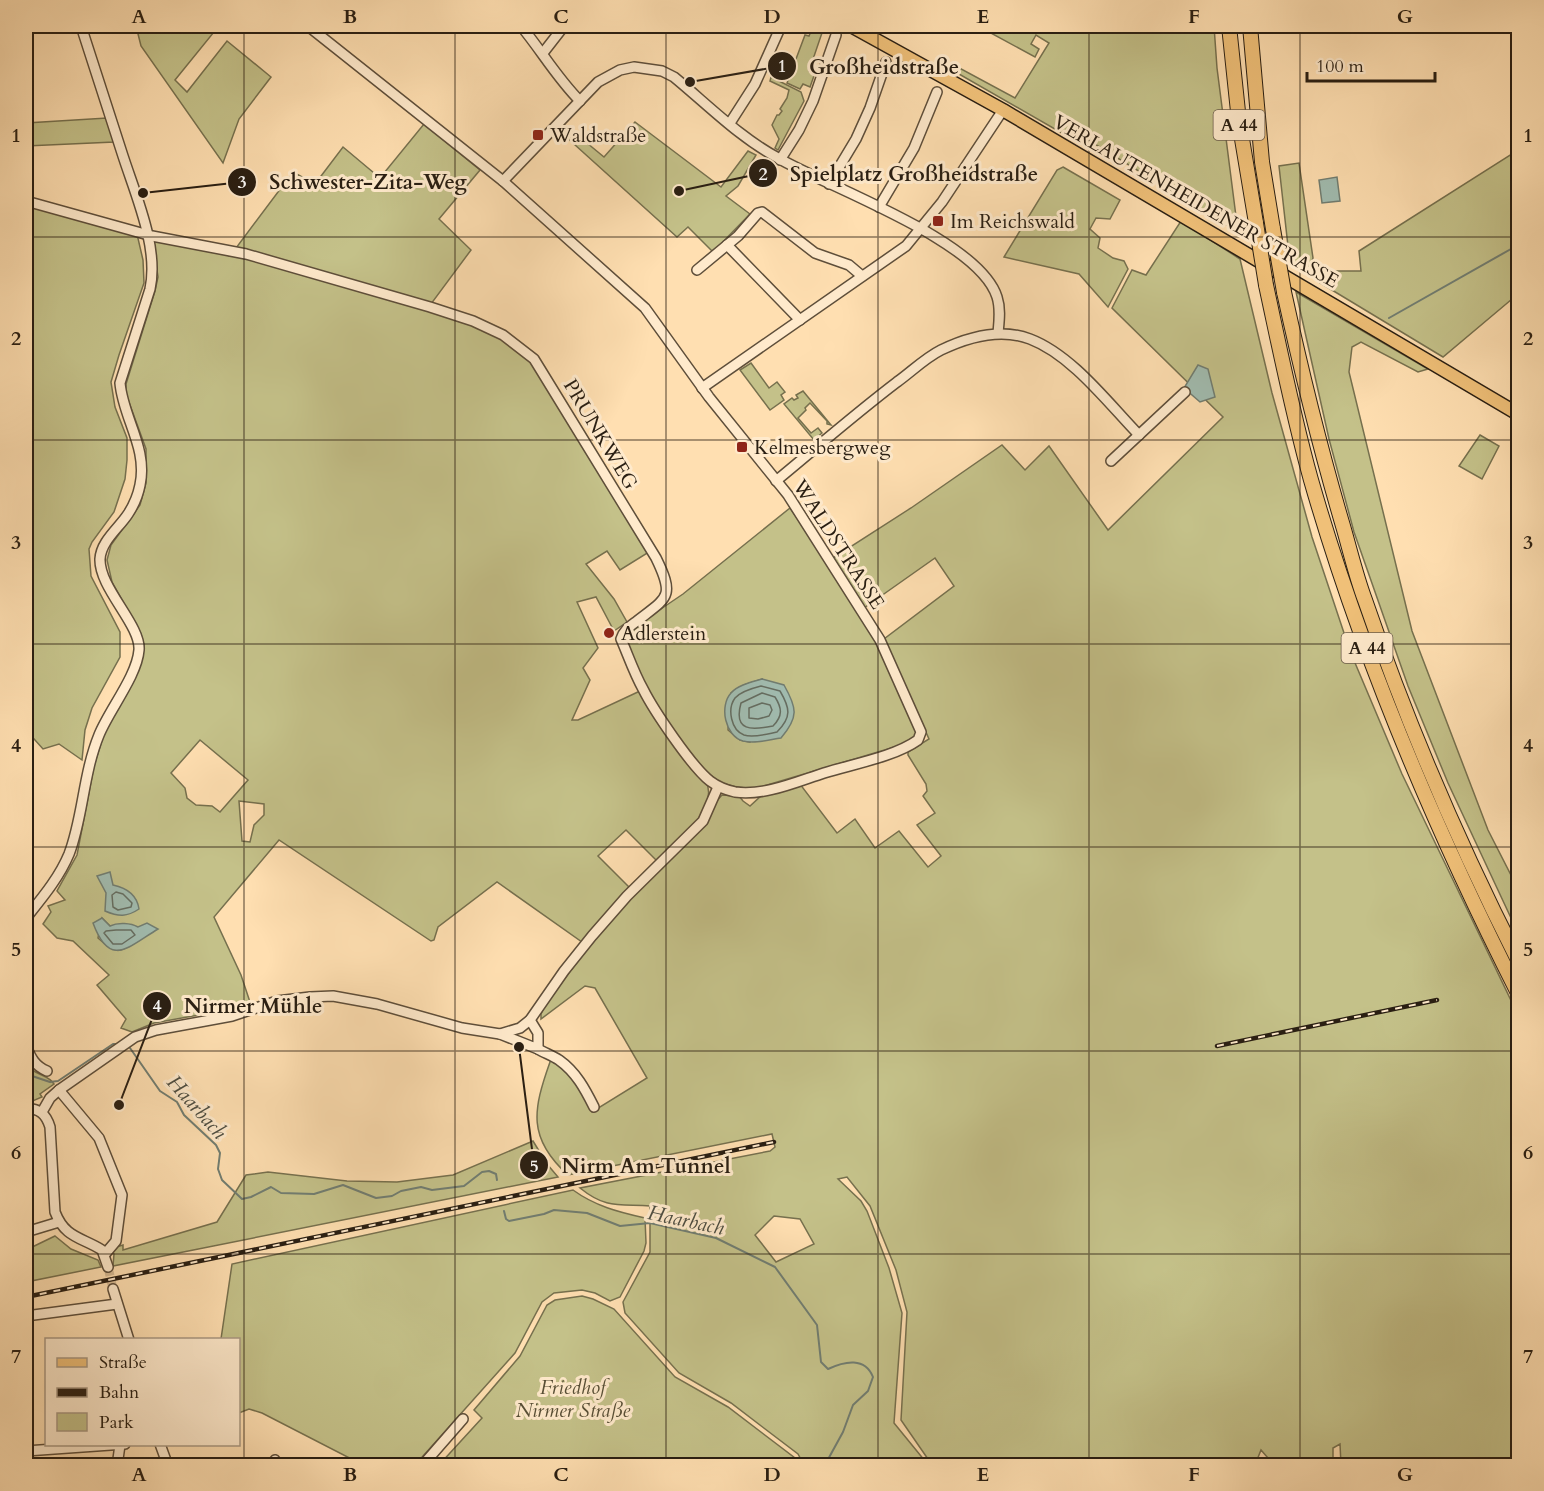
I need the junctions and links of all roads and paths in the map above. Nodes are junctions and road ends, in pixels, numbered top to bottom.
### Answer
1 (81, 26) edge
2 (308, 26) edge
3 (520, 26) edge
4 (564, 26) edge
5 (780, 26) edge
6 (851, 26) edge
7 (1229, 26) edge
8 (1250, 26) edge
9 (836, 35) dead end
10 (543, 52) junction
11 (886, 62) dead end
12 (937, 92) dead end
13 (580, 101) junction
14 (1003, 110) junction
15 (729, 123) junction
16 (780, 160) junction
17 (503, 182) junction
18 (829, 184) junction
19 (26, 201) edge
20 (879, 207) junction
21 (922, 229) junction
22 (147, 234) junction
23 (727, 245) junction
24 (697, 270) dead end
25 (862, 276) junction
26 (800, 320) junction
27 (998, 333) junction
28 (702, 388) junction
29 (1185, 392) dead end
30 (1518, 414) edge
31 (1138, 435) junction
32 (1111, 461) dead end
33 (776, 481) junction
34 (718, 787) junction
35 (27, 911) edge
36 (1518, 960) edge
37 (1518, 993) edge
38 (530, 1020) junction
39 (500, 1034) junction
40 (26, 1046) edge
41 (538, 1049) junction
42 (47, 1071) dead end
43 (59, 1090) junction
44 (594, 1107) dead end
45 (26, 1108) edge
46 (42, 1112) junction
47 (59, 1222) junction
48 (26, 1232) edge
49 (105, 1254) junction
50 (108, 1267) tunnel mouth
51 (113, 1289) tunnel mouth
52 (117, 1304) junction
53 (26, 1316) edge
54 (128, 1338) edge
55 (463, 1419) dead end
56 (104, 1446) edge
57 (120, 1446) edge
58 (161, 1446) edge
59 (26, 1451) edge
60 (117, 1466) edge
61 (168, 1466) edge
62 (422, 1466) edge

1 - 22 street
2 - 17 street, WALDSTRASSE
3 - 10 street
4 - 10 street
5 - 15 street
6 - 14 main road, VERLAUTENHEIDENER STRASSE
7 - 37 highway, A 44, bridge
8 - 36 highway, A 44, bridge
9 - 16 street
10 - 13 street
11 - 18 street
12 - 20 street
13 - 15 street
13 - 17 street
14 - 21 street
14 - 30 main road, VERLAUTENHEIDENER STRASSE
15 - 16 street
16 - 18 street
17 - 28 street, WALDSTRASSE
18 - 20 street
19 - 22 street, PRUNKWEG
20 - 21 street
21 - 25 street
21 - 27 street
22 - 34 street, PRUNKWEG
22 - 35 street
23 - 24 street
23 - 25 street
23 - 26 street
25 - 26 street
26 - 28 street
27 - 31 street
27 - 33 street
28 - 33 street, WALDSTRASSE
29 - 31 street
31 - 32 street
33 - 34 street, WALDSTRASSE
34 - 38 street
38 - 39 street
38 - 41 street
39 - 41 street
39 - 43 street
40 - 42 street
41 - 44 street
43 - 46 street
43 - 49 street
45 - 46 street
46 - 47 street
47 - 48 street
47 - 49 street
49 - 50 street
51 - 52 street
52 - 53 street
52 - 54 street
55 - 62 street
56 - 59 street
57 - 60 street
58 - 61 street

